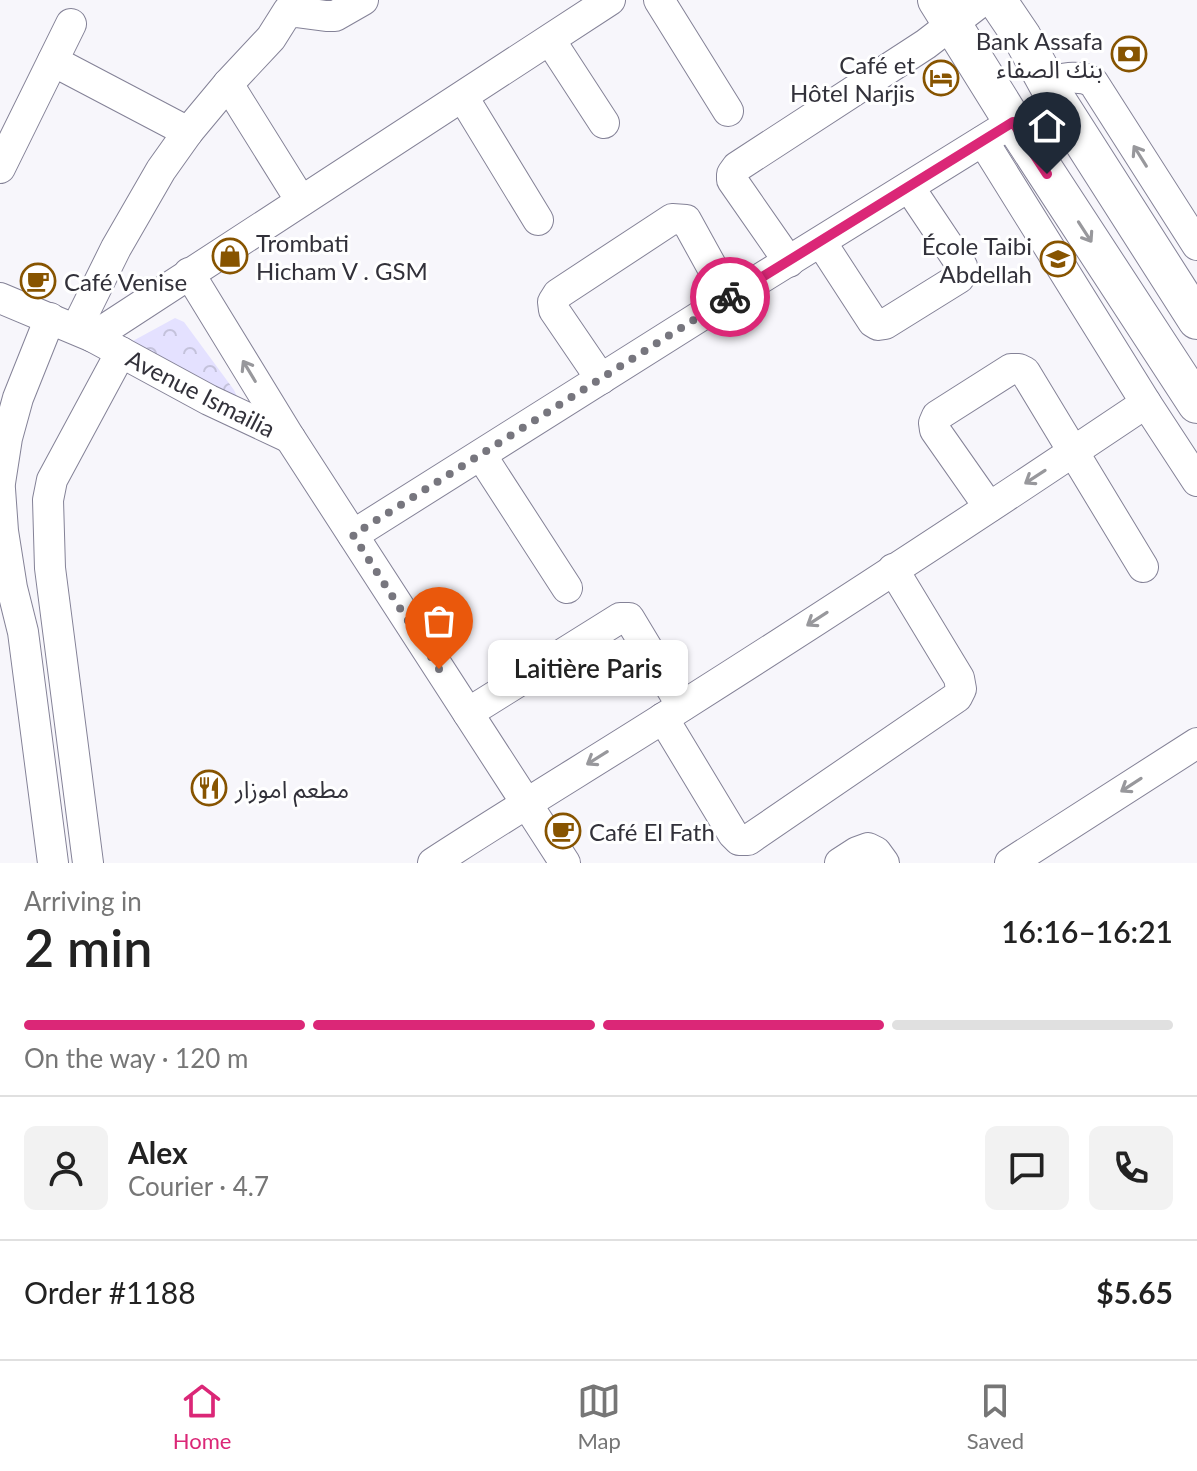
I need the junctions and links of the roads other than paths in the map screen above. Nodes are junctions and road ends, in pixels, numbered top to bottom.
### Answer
1 (363, 0) edge
2 (610, 0) edge
3 (659, 0) edge
4 (983, 0) edge
5 (997, 0) edge
6 (290, 5) edge
7 (945, 12) edge
8 (71, 24) dead end
9 (550, 40) junction
10 (53, 61) junction
11 (1047, 82) junction
12 (228, 84) junction
13 (463, 97) junction
14 (728, 111) dead end
15 (604, 123) dead end
16 (188, 132) junction
17 (998, 132) junction
18 (0, 168) edge
19 (909, 187) junction
20 (301, 201) junction
21 (538, 220) dead end
22 (821, 242) junction
23 (1197, 245) edge
24 (789, 262) junction
25 (189, 273) junction
26 (0, 298) edge
27 (729, 298) junction
28 (1197, 320) edge
29 (73, 328) junction
30 (121, 352) junction
31 (601, 379) junction
32 (1146, 403) junction
33 (1197, 404) edge
34 (290, 438) junction
35 (1074, 451) junction
36 (481, 455) junction
37 (1197, 481) edge
38 (0, 486) edge
39 (989, 507) junction
40 (353, 535) junction
41 (1143, 567) dead end
42 (893, 569) junction
43 (567, 588) dead end
44 (6, 594) edge
45 (673, 712) junction
46 (468, 713) junction
47 (1197, 743) edge
48 (527, 802) junction
49 (53, 863) edge
50 (88, 863) edge
51 (433, 863) edge
52 (565, 863) edge
53 (840, 863) edge
54 (884, 863) edge
55 (1010, 863) edge

1 - 6 street
2 - 9 street
3 - 14 street
4 - 7 street
5 - 11 main road
6 - 12 street
7 - 17 main road
7 - 24 street
8 - 10 street
9 - 13 street
9 - 15 street
10 - 16 street
10 - 18 street
23 -> 11 street
11 - 28 main road
12 - 16 street
12 - 20 street
13 - 20 street
13 - 21 street
16 - 29 street
17 - 19 street
17 - 32 street
17 -> 33 main road
19 - 22 street
19 - 22 street
20 - 25 street
22 - 24 street
24 - 27 street
25 - 29 street
34 -> 25 street
26 - 29 street, Avenue Ismailia
27 - 31 street
27 - 31 street
29 - 30 street, Avenue Ismailia
29 - 38 street
30 - 34 street, Avenue Ismailia
30 - 50 street
31 - 36 street
32 - 35 street
32 - 37 street
34 - 40 street, Avenue Ismailia
35 -> 39 street
35 - 39 street
35 - 41 street
36 - 40 street
36 - 43 street
38 - 44 street
39 - 42 street
40 - 46 street, Avenue Ismailia
42 -> 45 street
42 - 45 street
44 - 49 street
45 - 46 street
45 -> 48 street
46 - 48 street, Avenue Ismailia
47 -> 55 street
48 - 51 street
48 - 52 street, Avenue Ismailia
53 - 54 street

